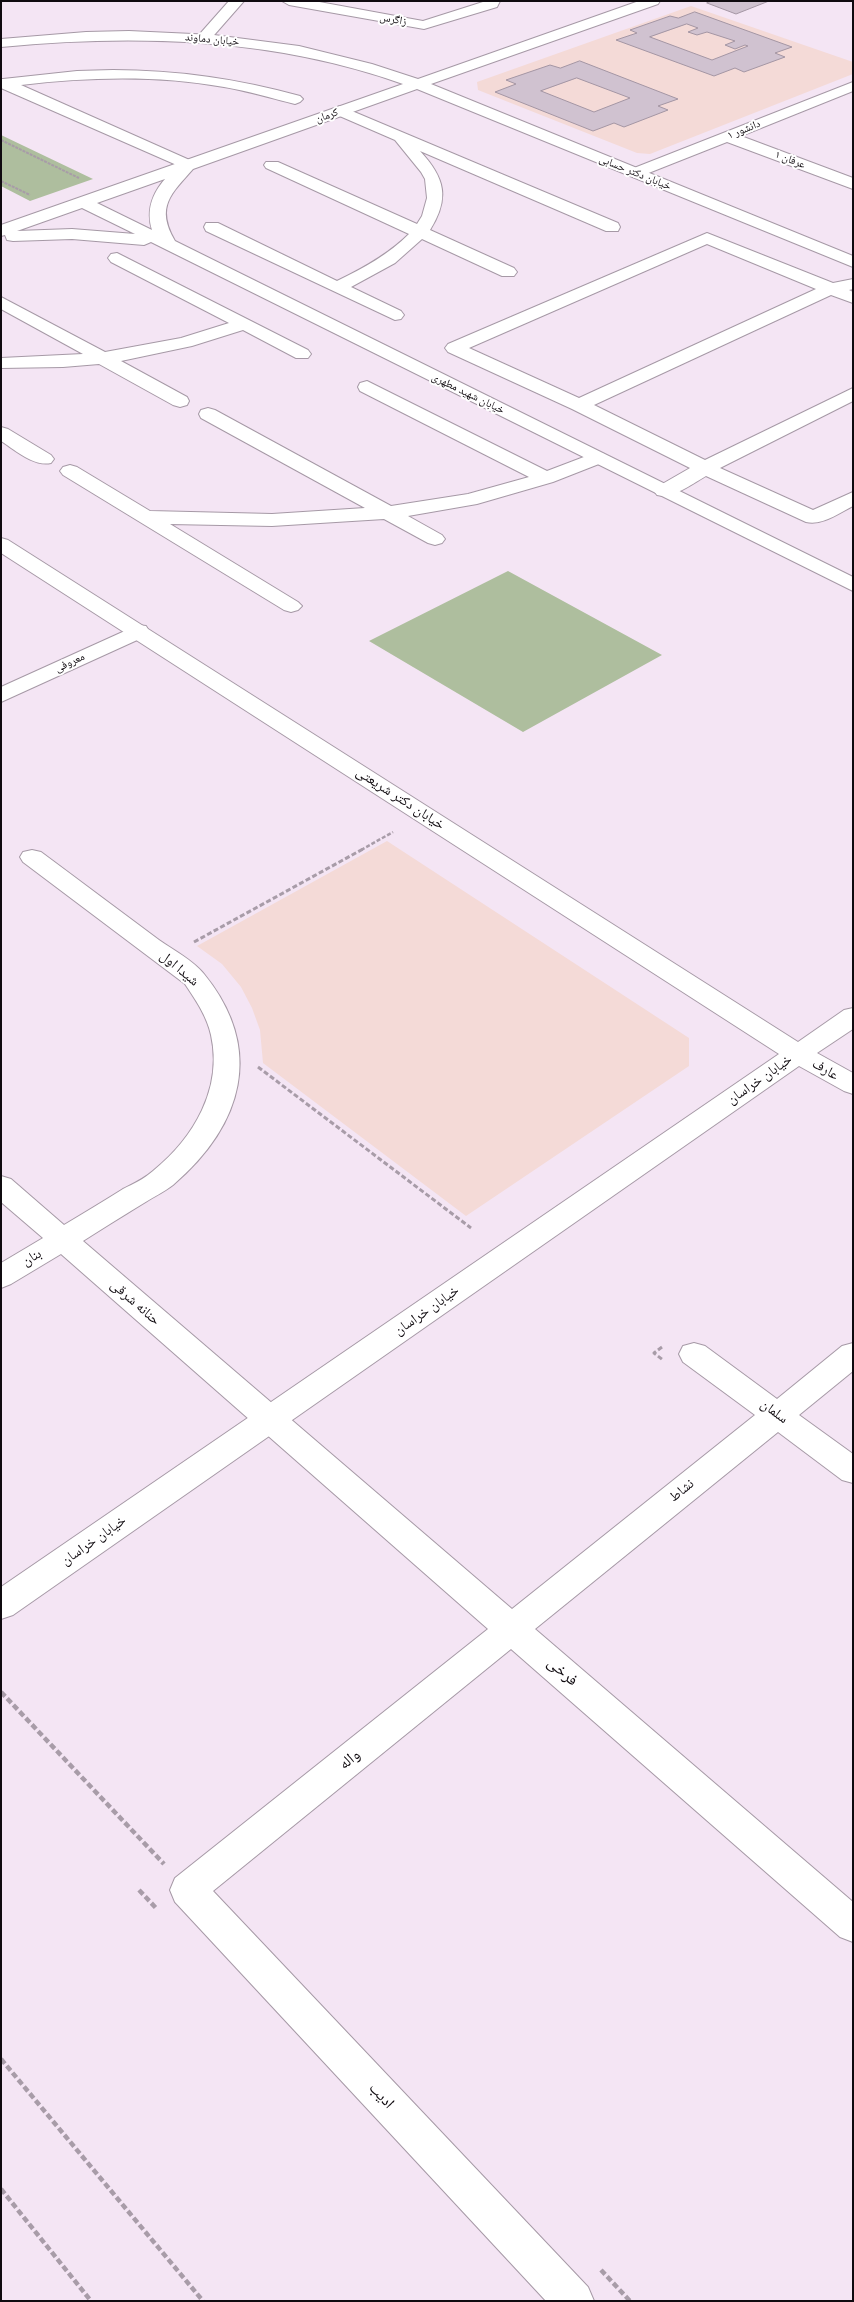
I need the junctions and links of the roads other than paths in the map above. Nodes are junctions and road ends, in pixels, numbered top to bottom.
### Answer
1 (238, 1) edge
2 (289, 1) edge
3 (493, 1) edge
4 (645, 2) edge
5 (203, 39) junction
6 (1, 43) edge
7 (2, 83) edge
8 (418, 84) junction
9 (853, 86) edge
10 (295, 99) dead end
11 (340, 112) junction
12 (398, 136) junction
13 (727, 136) junction
14 (188, 165) junction
15 (272, 165) dead end
16 (472, 167) junction
17 (635, 173) junction
18 (432, 177) junction
19 (853, 184) edge
20 (83, 202) junction
21 (212, 227) dead end
22 (612, 227) dead end
23 (1, 231) edge
24 (420, 232) junction
25 (1, 237) edge
26 (168, 244) junction
27 (117, 258) dead end
28 (853, 262) edge
29 (508, 272) dead end
30 (853, 284) edge
31 (337, 287) junction
32 (831, 289) junction
33 (853, 298) edge
34 (1, 302) edge
35 (395, 315) dead end
36 (244, 324) junction
37 (302, 354) dead end
38 (102, 358) junction
39 (1, 363) edge
40 (367, 387) dead end
41 (853, 394) edge
42 (180, 401) dead end
43 (578, 405) junction
44 (208, 414) dead end
45 (1, 433) edge
46 (597, 458) junction
47 (44, 459) dead end
48 (705, 468) junction
49 (70, 471) dead end
50 (546, 478) junction
51 (664, 491) junction
52 (853, 498) edge
53 (387, 513) junction
54 (146, 517) junction
55 (215, 520) junction
56 (434, 539) dead end
57 (1, 544) edge
58 (197, 548) junction
59 (853, 585) edge
60 (291, 606) dead end
61 (138, 632) junction
62 (1, 695) edge
63 (32, 857) dead end
64 (853, 1016) edge
65 (798, 1054) junction
66 (853, 1085) edge
67 (1, 1186) edge
68 (63, 1239) junction
69 (1, 1277) edge
70 (694, 1354) dead end
71 (853, 1354) edge
72 (778, 1415) junction
73 (270, 1419) junction
74 (853, 1471) edge
75 (1, 1604) edge
76 (512, 1629) junction
77 (177, 1879) joint
78 (853, 1925) edge
79 (574, 2301) edge

1 - 5 street
2 - 3 street, زاگرس
4 - 8 street, کرمان
5 - 6 street, خیابان دماوند
5 - 8 street, خیابان دماوند
7 - 10 street
7 - 14 street
8 - 11 street, کرمان
8 - 17 street, خیابان دکتر حسابی
9 - 13 street, دانشور ۱
11 - 12 street
11 - 14 street, کرمان
12 - 16 street
12 - 18 street
13 - 17 street, دانشور ۱
13 - 19 street, عرفان ۱
14 - 20 street, کرمان
14 - 26 street
15 - 24 street
16 - 18 street
16 - 22 street
17 - 28 street, خیابان دکتر حسابی
18 - 24 street
20 - 23 street, کرمان
20 - 26 street, خیابان شهید مطهری
21 - 31 street
24 - 29 street
24 - 31 street
25 - 26 street
26 - 46 street, خیابان شهید مطهری
27 - 36 street
30 - 32 street
31 - 35 street
32 - 33 street
32 - 43 street
32 - 43 street
34 - 38 street
36 - 37 street
36 - 38 street
38 - 39 street
38 - 42 street
40 - 50 street
41 - 48 street
43 - 48 street
44 - 53 street
45 - 47 street
46 - 50 street
46 - 51 street, خیابان شهید مطهری
48 - 51 street
48 - 52 street
49 - 54 street
50 - 53 street
51 - 59 street, خیابان شهید مطهری
53 - 55 street
53 - 56 street
54 - 55 street
54 - 58 street
55 - 58 street
57 - 61 street, خیابان دکتر شریعتی
58 - 60 street
61 - 62 street, معروفی
61 - 65 street, خیابان دکتر شریعتی
63 - 68 street, شیدا اول
64 - 65 street, خیابان خراسان
65 - 66 street, عارف
65 - 73 street, خیابان خراسان
67 - 68 street, حنانه شرقی
68 - 69 street, بنان
68 - 73 street, حنانه شرقی
70 - 72 street, سلمان
71 - 72 street, نشاط
72 - 74 street, سلمان
72 - 76 street, نشاط
73 - 75 street, خیابان خراسان
73 - 76 street, فرخی
76 - 77 street, واله
76 - 78 street, فرخی
77 - 79 street, ادیب

